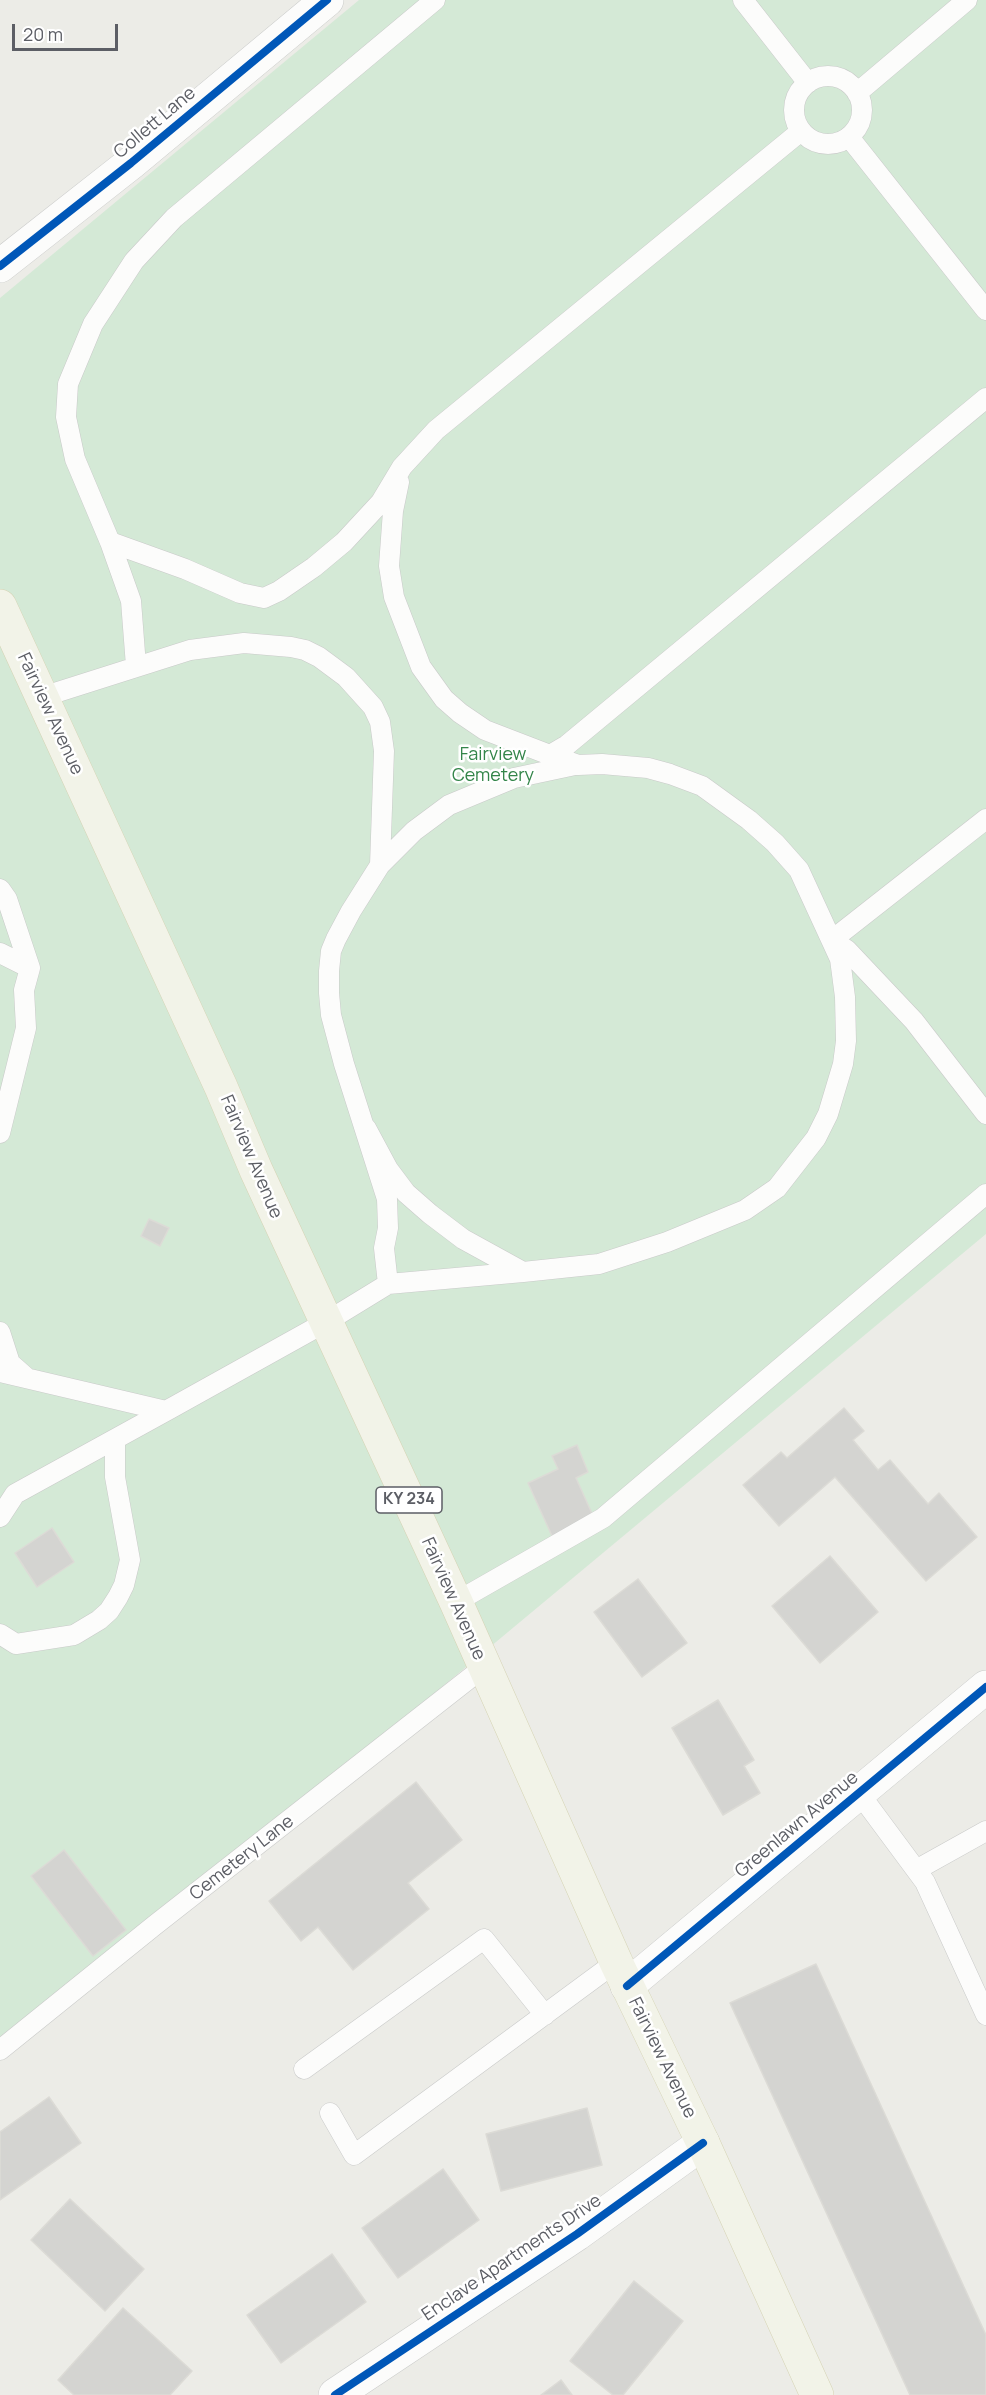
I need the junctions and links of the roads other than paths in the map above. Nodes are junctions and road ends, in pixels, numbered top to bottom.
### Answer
1 (327, 0) edge
2 (435, 0) edge
3 (743, 0) edge
4 (967, 0) edge
5 (808, 83) junction
6 (856, 93) junction
7 (801, 131) junction
8 (849, 137) junction
9 (0, 266) edge
10 (986, 310) edge
11 (986, 398) edge
12 (402, 467) junction
13 (110, 542) junction
14 (0, 606) edge
15 (136, 666) junction
16 (42, 697) junction
17 (550, 755) junction
18 (578, 765) junction
19 (986, 819) edge
20 (380, 865) junction
21 (0, 889) edge
22 (832, 940) junction
23 (0, 953) edge
24 (30, 968) junction
25 (986, 1114) edge
26 (366, 1128) junction
27 (0, 1133) edge
28 (986, 1194) edge
29 (523, 1272) junction
30 (388, 1284) junction
31 (326, 1322) junction
32 (0, 1332) edge
33 (0, 1372) edge
34 (35, 1382) junction
35 (166, 1411) junction
36 (115, 1439) junction
37 (0, 1517) edge
38 (456, 1602) junction
39 (5, 1641) edge
40 (484, 1667) junction
41 (986, 1687) edge
42 (859, 1793) junction
43 (986, 1831) edge
44 (916, 1870) junction
45 (622, 1974) junction
46 (545, 2015) junction
47 (986, 2015) edge
48 (0, 2050) edge
49 (304, 2068) dead end
50 (330, 2113) dead end
51 (703, 2143) junction
52 (335, 2395) edge
53 (817, 2395) edge

1 - 9 street, Collett Lane
2 - 13 lane
3 - 5 lane
4 - 6 lane
5 - 6 lane
5 - 7 lane
6 - 8 lane
7 - 8 lane
7 - 12 lane
8 - 10 lane
11 - 17 lane
12 - 13 lane
12 - 17 lane
13 - 15 lane
14 - 16 main road, Fairview Avenue / KY 234
15 - 16 lane
15 - 20 lane
16 - 31 main road, Fairview Avenue / KY 234
17 - 18 lane
18 - 20 lane
18 - 22 lane
19 - 22 lane
20 - 26 lane
21 - 24 lane
22 - 25 lane
22 - 29 lane
23 - 24 lane
24 - 27 lane
26 - 29 lane
26 - 30 lane
28 - 38 lane
29 - 30 lane
30 - 31 lane
31 - 35 lane
31 - 38 main road, Fairview Avenue / KY 234
32 - 34 lane
33 - 34 lane
34 - 35 lane
35 - 36 lane
36 - 37 lane
36 - 39 lane
38 - 40 main road, Fairview Avenue / KY 234
40 - 45 main road, Fairview Avenue / KY 234
40 - 48 lane, Cemetery Lane
41 - 42 street, Greenlawn Avenue
42 - 44 lane
42 - 45 street, Greenlawn Avenue
43 - 44 lane
44 - 47 lane
45 - 46 lane
45 - 51 main road, Fairview Avenue / KY 234
46 - 49 lane
46 - 50 lane
51 - 52 street, Enclave Apartments Drive
51 - 53 main road, Fairview Avenue / KY 234

